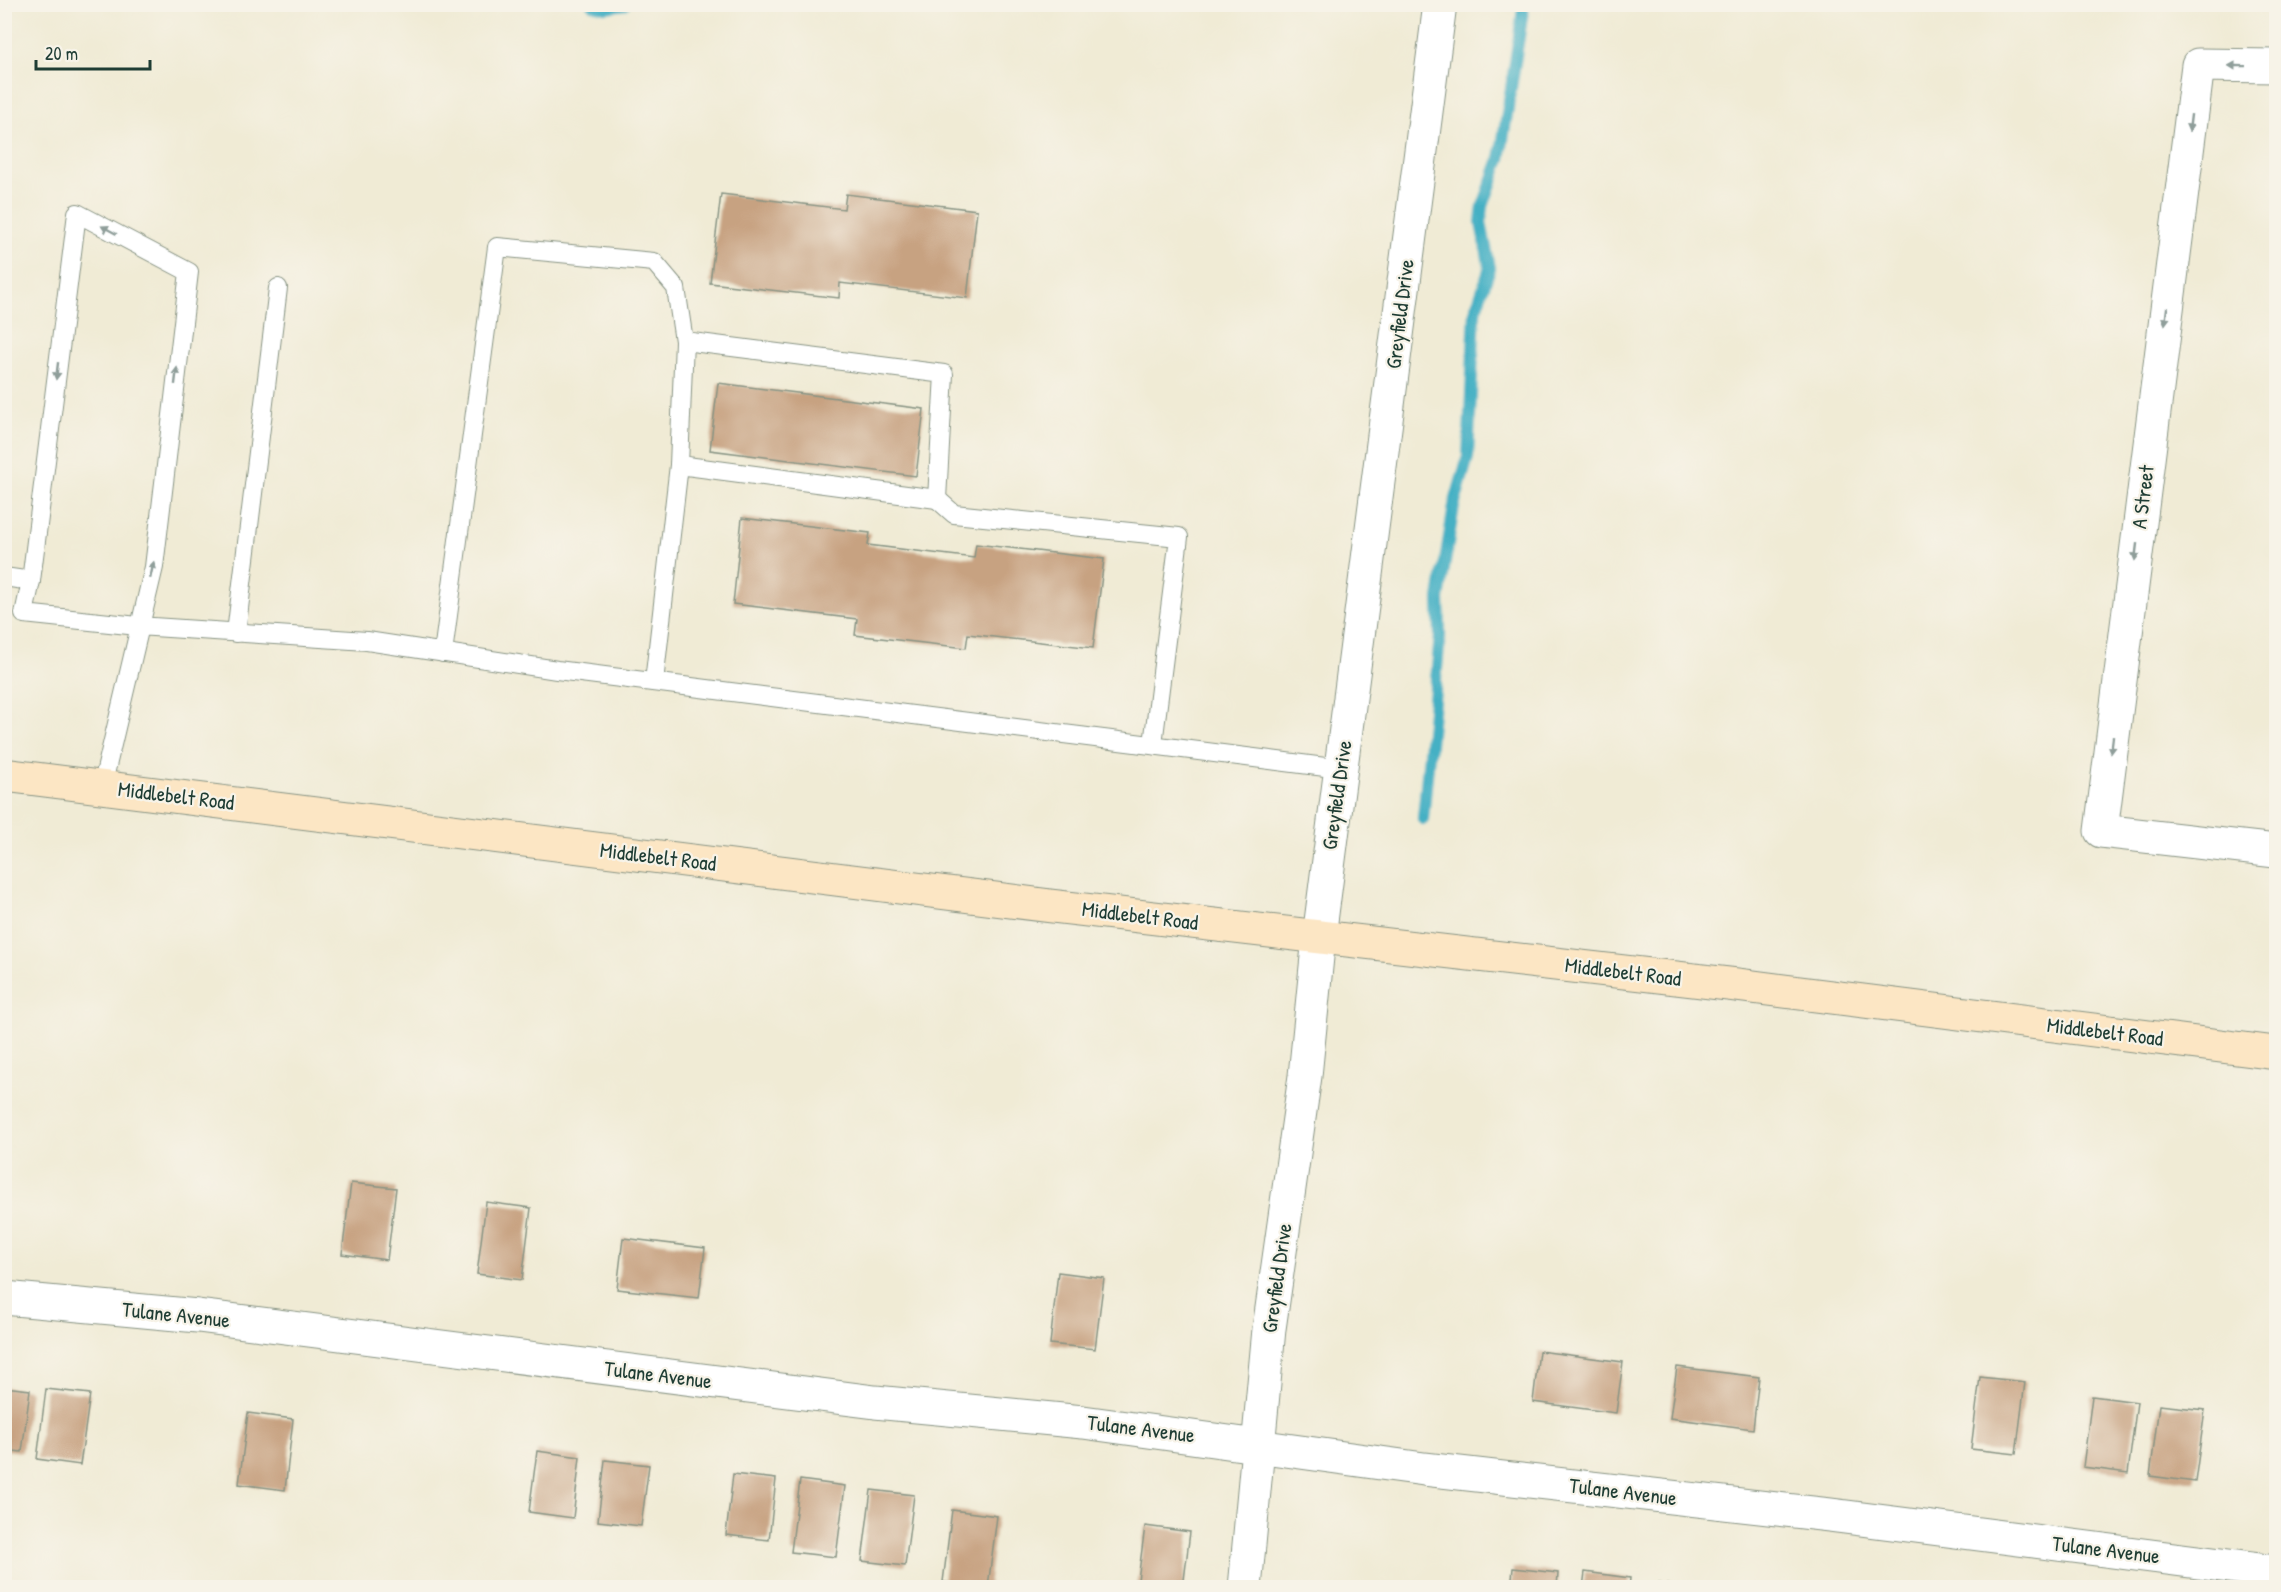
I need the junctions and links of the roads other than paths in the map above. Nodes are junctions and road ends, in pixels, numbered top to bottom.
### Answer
1 (1440, 4) edge
2 (2277, 66) edge
3 (278, 288) dead end
4 (684, 341) junction
5 (679, 465) junction
6 (937, 499) junction
7 (4, 576) edge
8 (31, 581) junction
9 (138, 626) junction
10 (236, 633) junction
11 (443, 653) junction
12 (654, 682) junction
13 (1154, 744) junction
14 (1341, 769) junction
15 (4, 775) edge
16 (102, 787) junction
17 (2277, 851) edge
18 (1319, 937) junction
19 (2277, 1053) edge
20 (4, 1298) edge
21 (1258, 1444) junction
22 (2277, 1572) edge
23 (1245, 1587) edge

1 - 14 street, Greyfield Drive
2 -> 17 street, A Street
3 - 10 lane
4 - 5 lane
4 - 6 lane
4 - 11 lane
5 - 6 lane
5 - 12 lane
6 - 13 lane
7 - 8 lane
8 - 9 lane
9 -> 8 lane
9 - 10 lane
9 - 16 lane
10 - 11 lane
11 - 12 lane
12 - 13 lane
13 - 14 lane
14 - 18 street, Greyfield Drive
15 - 16 street, Middlebelt Road
16 - 18 street, Middlebelt Road
18 - 19 street, Middlebelt Road
18 - 21 street, Greyfield Drive
20 - 21 street, Tulane Avenue
21 - 22 street, Tulane Avenue
21 - 23 street, Greyfield Drive

